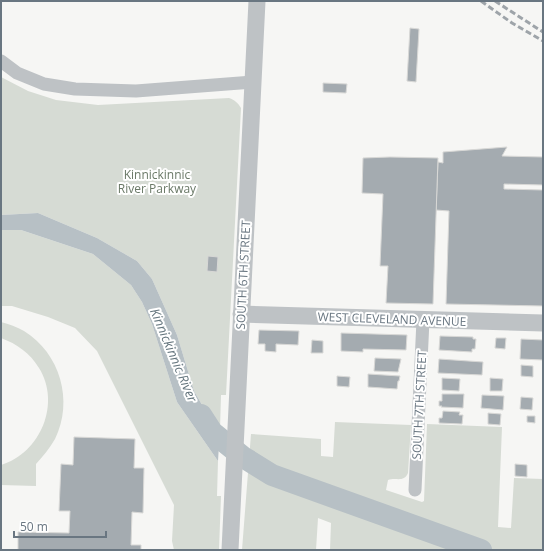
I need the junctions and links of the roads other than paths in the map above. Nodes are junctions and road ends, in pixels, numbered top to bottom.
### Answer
1 (258, 1) edge
2 (1, 61) edge
3 (253, 82) junction
4 (241, 314) junction
5 (423, 320) junction
6 (543, 324) edge
7 (415, 490) dead end
8 (230, 550) edge

1 - 3 street, SOUTH 6TH STREET
2 - 3 street
3 - 4 street, SOUTH 6TH STREET
4 - 5 street, WEST CLEVELAND AVENUE
4 - 8 street, SOUTH 6TH STREET
5 - 6 street, WEST CLEVELAND AVENUE
5 - 7 street, SOUTH 7TH STREET

